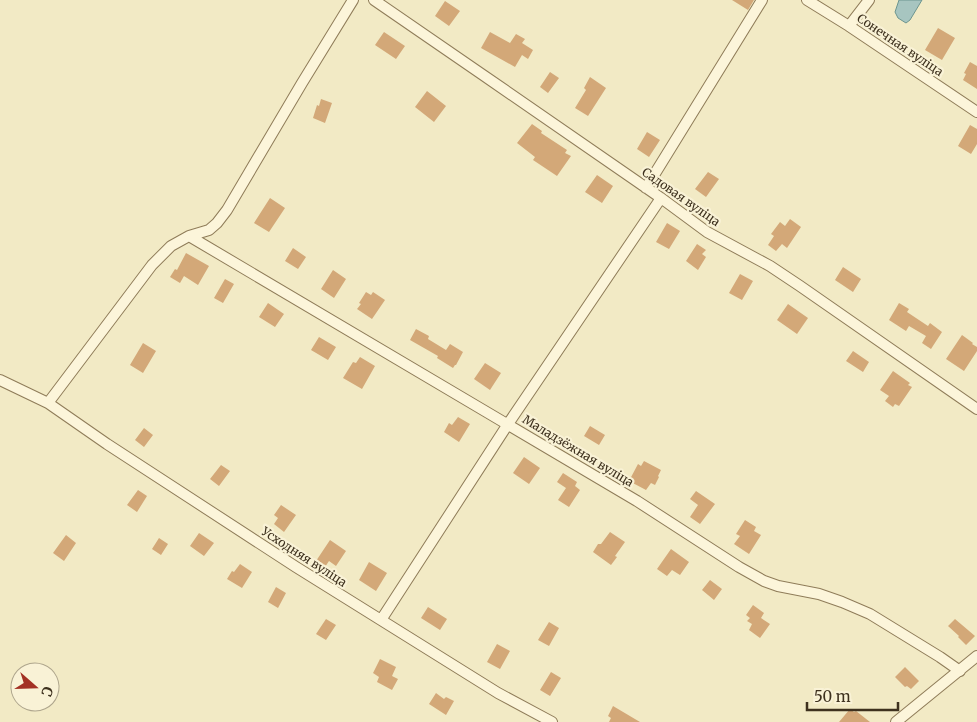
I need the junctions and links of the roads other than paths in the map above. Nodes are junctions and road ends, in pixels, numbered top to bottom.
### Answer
1 (353, 0) edge
2 (374, 0) edge
3 (762, 0) edge
4 (808, 0) edge
5 (869, 0) edge
6 (849, 26) junction
7 (977, 112) edge
8 (646, 188) junction
9 (660, 198) junction
10 (188, 236) junction
11 (0, 380) edge
12 (48, 403) junction
13 (977, 409) edge
14 (508, 424) junction
15 (381, 620) junction
16 (977, 656) edge
17 (960, 671) junction
18 (552, 722) edge
19 (896, 722) edge

1 - 10 street
2 - 8 street, Садовая вуліца
3 - 8 street
4 - 6 street, Сонечная вуліца
5 - 6 street
6 - 7 street, Сонечная вуліца
8 - 9 street, Садовая вуліца
9 - 13 street, Садовая вуліца
9 - 14 street
10 - 12 street
10 - 14 street, Маладзёжная вуліца
11 - 12 street, Усходняя вуліца
12 - 15 street, Усходняя вуліца
14 - 15 street
14 - 17 street, Маладзёжная вуліца
15 - 18 street, Усходняя вуліца
16 - 17 street
17 - 19 street

